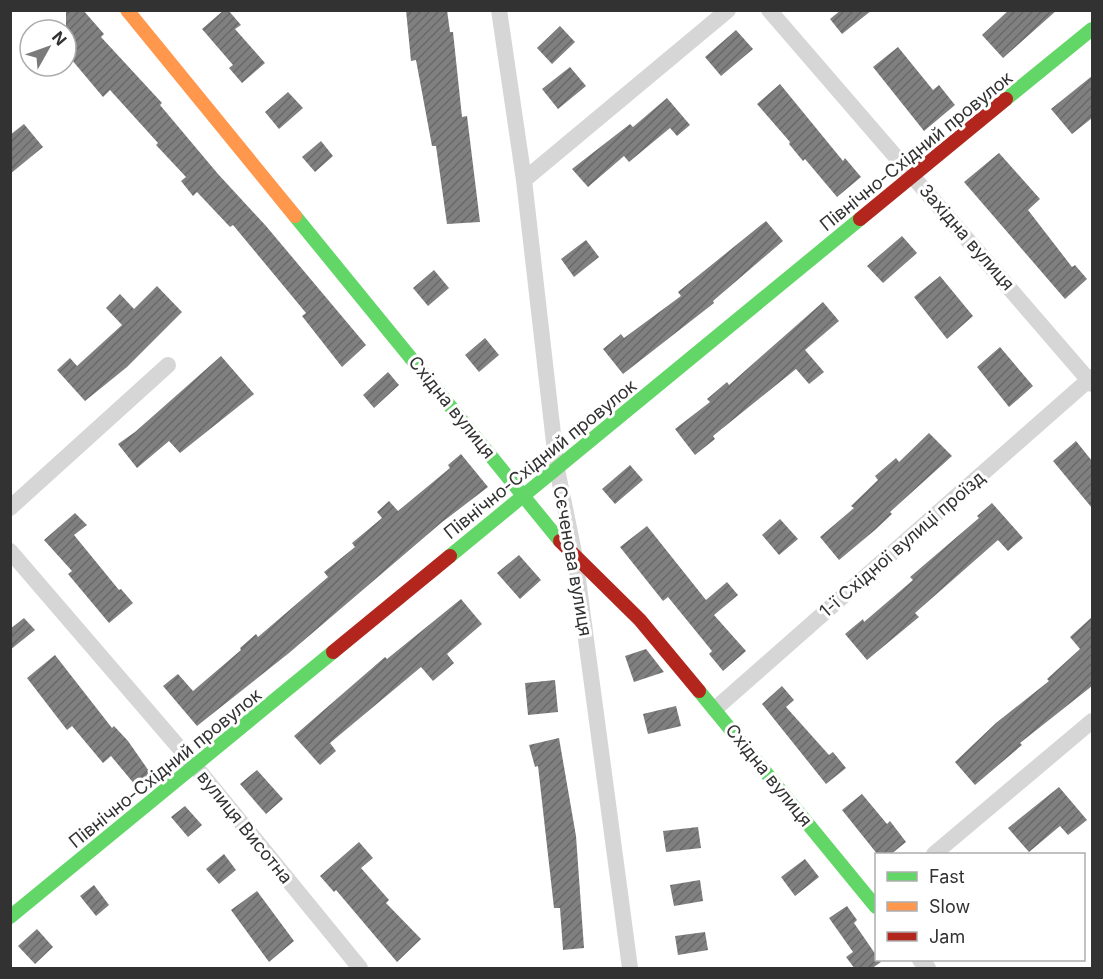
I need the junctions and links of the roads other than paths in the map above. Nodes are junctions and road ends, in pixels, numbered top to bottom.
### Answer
1 (127, 10) edge
2 (499, 10) edge
3 (728, 10) edge
4 (770, 10) edge
5 (1092, 29) edge
6 (914, 175) junction
7 (524, 180) junction
8 (168, 365) dead end
9 (1091, 381) edge
10 (557, 469) junction
11 (524, 496) junction
12 (10, 507) edge
13 (10, 551) edge
14 (575, 557) junction
15 (715, 709) junction
16 (1092, 721) edge
17 (195, 766) junction
18 (936, 853) edge
19 (875, 904) edge
20 (10, 918) edge
21 (360, 969) edge
22 (630, 969) edge

1 - 11 street, Східна вулиця
2 - 7 street, Сєченова вулиця
3 - 7 street
4 - 6 street, Західна вулиця
5 - 6 street, Північно-Східний провулок
6 - 9 street, Західна вулиця
6 - 10 street, Північно-Східний провулок
7 - 10 street, Сєченова вулиця
8 - 12 street
9 - 15 street, 1-ї Східної вулиці проїзд
10 - 11 street, Північно-Східний провулок
10 - 14 street, Сєченова вулиця
11 - 14 street, Східна вулиця
11 - 17 street, Північно-Східний провулок
13 - 17 street, вулиця Висотна
14 - 15 street, Східна вулиця
14 - 22 street, Сєченова вулиця
15 - 19 street, Східна вулиця
16 - 18 street
17 - 20 street, Північно-Східний провулок
17 - 21 street, вулиця Висотна

